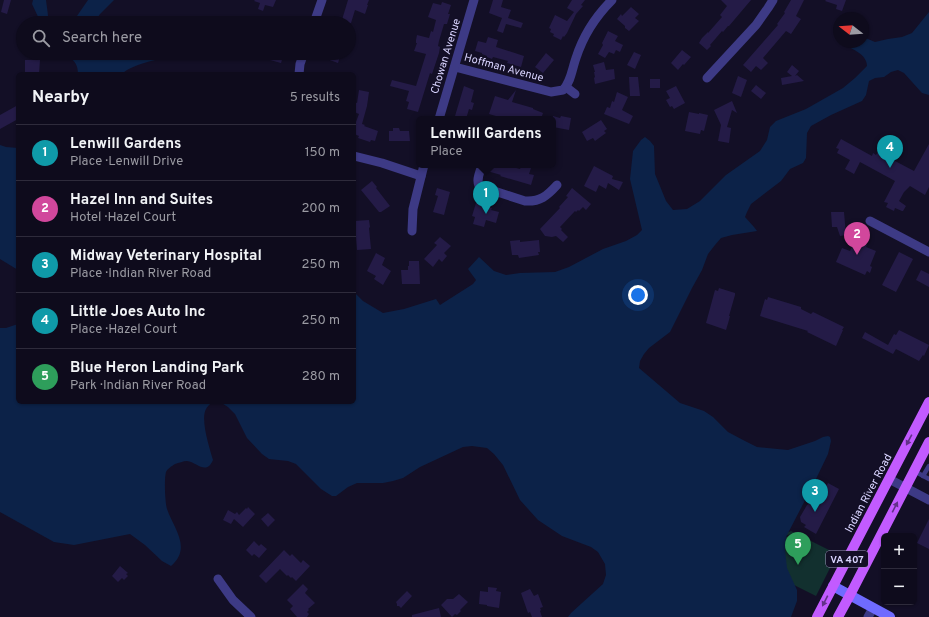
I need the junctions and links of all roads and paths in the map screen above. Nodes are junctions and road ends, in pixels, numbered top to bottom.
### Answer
1 (322, 0) edge
2 (474, 0) edge
3 (612, 0) edge
4 (773, 0) edge
5 (316, 16) edge
6 (301, 60) edge
7 (455, 67) junction
8 (299, 72) edge
9 (707, 78) dead end
10 (566, 87) junction
11 (575, 94) dead end
12 (441, 116) edge
13 (356, 156) edge
14 (423, 168) edge
15 (481, 168) edge
16 (421, 176) junction
17 (557, 185) dead end
18 (870, 221) dead end
19 (412, 231) dead end
20 (929, 252) edge
21 (929, 402) edge
22 (929, 442) edge
23 (929, 466) edge
24 (914, 471) junction
25 (924, 476) junction
26 (889, 479) junction
27 (929, 479) edge
28 (905, 487) junction
29 (929, 500) edge
30 (218, 579) dead end
31 (833, 586) junction
32 (850, 595) junction
33 (870, 613) edge
34 (251, 617) edge
35 (817, 617) edge
36 (838, 617) edge
37 (890, 617) edge

1 - 5 street
2 - 7 street, Chowan Avenue
3 - 10 street
4 - 9 street
6 - 8 street
7 - 10 street, Hoffman Avenue
7 - 12 street, Chowan Avenue
10 - 11 street
13 - 16 street
14 - 16 street
15 - 17 street
16 - 19 street
18 - 20 street
21 -> 26 main road, Indian River Road / VA 407
22 - 24 main road, VA 407
23 - 25 lane
24 - 25 lane
24 - 28 main road, VA 407
25 - 27 lane
26 - 28 street
26 - 31 main road, Indian River Road / VA 407
28 - 29 street
32 -> 28 main road, VA 407
30 - 34 street
31 - 32 street
31 -> 35 main road, Indian River Road / VA 407
32 - 33 street
32 - 36 main road, VA 407
33 - 37 street

